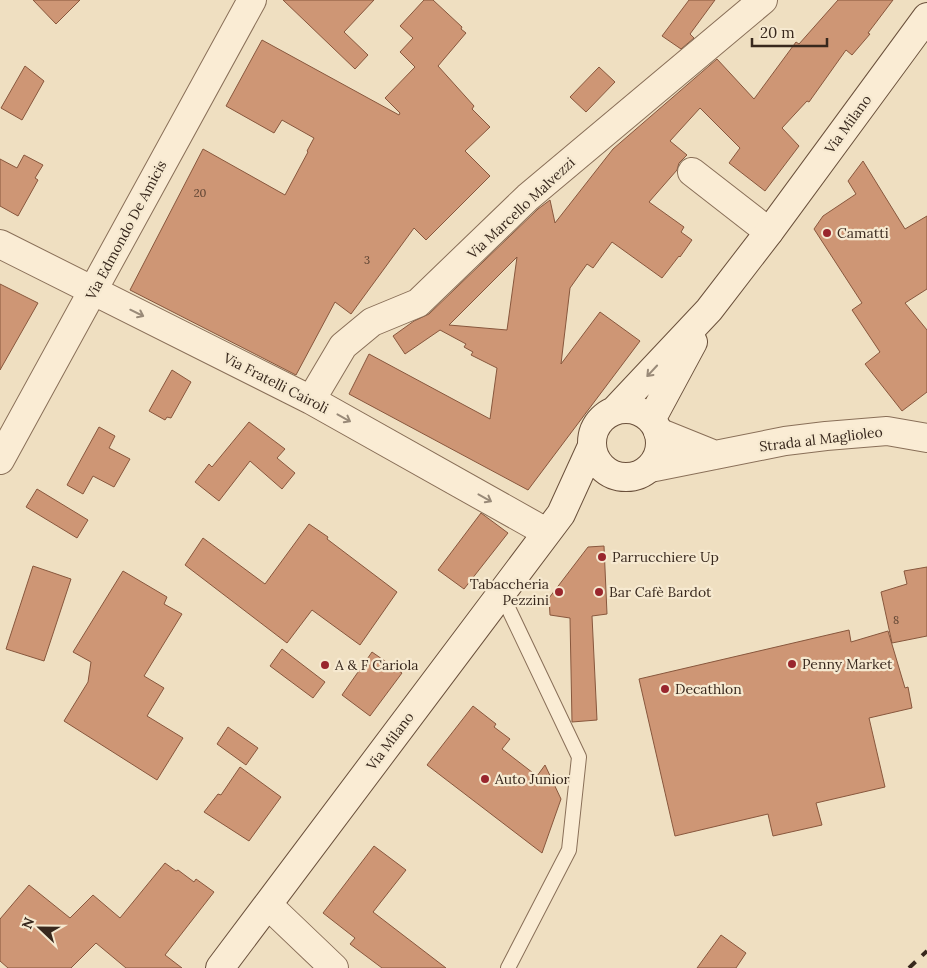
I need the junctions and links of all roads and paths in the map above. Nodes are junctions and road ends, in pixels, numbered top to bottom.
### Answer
1 (252, 0) edge
2 (764, 0) edge
3 (927, 17) edge
4 (692, 172) dead end
5 (769, 232) junction
6 (0, 244) edge
7 (93, 291) junction
8 (709, 310) junction
9 (311, 400) junction
10 (614, 411) junction
11 (655, 426) junction
12 (927, 438) edge
13 (592, 446) junction
14 (714, 454) junction
15 (0, 460) edge
16 (650, 468) junction
17 (615, 476) junction
18 (554, 523) junction
19 (501, 593) junction
20 (268, 904) junction
21 (220, 968) edge
22 (334, 968) edge
23 (508, 968) edge

1 - 7 street, Via Edmondo De Amicis
2 - 9 street, Via Marcello Malvezzi
3 - 5 street, Via Milano
4 - 5 street
5 - 8 street, Via Milano
6 - 7 street, Via Fratelli Cairoli
7 -> 9 street, Via Fratelli Cairoli
7 - 15 street, Via Edmondo De Amicis
8 -> 10 street, Via Milano
8 - 11 street, Via Milano
9 -> 18 street, Via Fratelli Cairoli
10 - 11 street
10 - 13 street
11 - 14 street
11 - 16 street
12 - 14 street, Strada al Maglioleo
13 - 17 street
13 - 18 street, Via Milano
14 - 16 street, Strada al Maglioleo
16 - 17 street
17 - 18 street, Via Milano
18 - 19 street, Via Milano
19 - 20 street, Via Milano
19 - 23 lane
20 - 21 street, Via Milano
20 - 22 street

